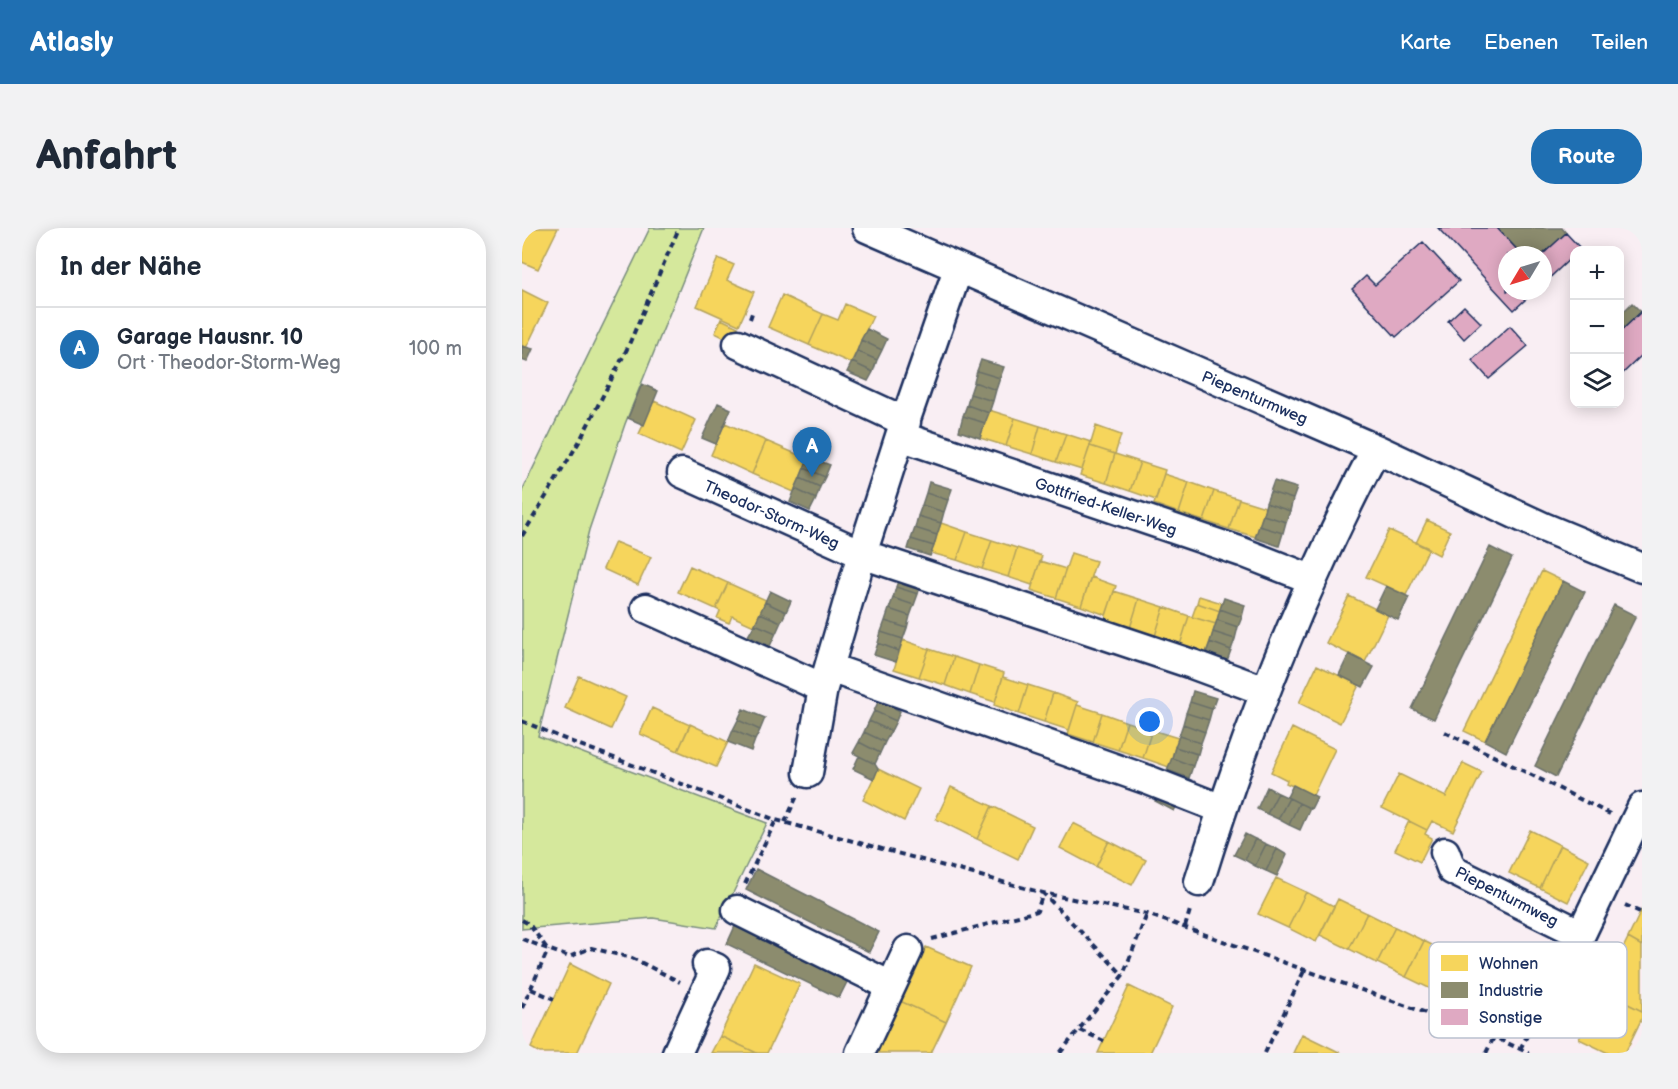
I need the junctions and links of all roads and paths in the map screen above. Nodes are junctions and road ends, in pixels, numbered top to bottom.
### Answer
1 (679, 228) edge
2 (867, 228) edge
3 (958, 269) junction
4 (738, 344) dead end
5 (903, 429) junction
6 (1376, 449) junction
7 (682, 473) dead end
8 (522, 536) edge
9 (862, 554) junction
10 (1642, 568) edge
11 (1311, 579) junction
12 (646, 608) dead end
13 (826, 678) junction
14 (1265, 692) junction
15 (522, 721) edge
16 (1446, 732) dead end
17 (808, 772) dead end
18 (1222, 809) junction
19 (1637, 816) edge
20 (1445, 852) dead end
21 (1199, 882) dead end
22 (1043, 893) junction
23 (736, 910) dead end
24 (1147, 914) junction
25 (522, 920) edge
26 (1581, 934) junction
27 (522, 939) edge
28 (1577, 942) edge
29 (548, 950) junction
30 (908, 950) joint
31 (708, 964) dead end
32 (1305, 969) junction
33 (1123, 975) junction
34 (891, 986) junction
35 (531, 989) junction
36 (704, 994) junction
37 (554, 999) dead end
38 (522, 1008) edge
39 (1429, 1014) edge
40 (1080, 1030) junction
41 (1494, 1038) edge
42 (1496, 1038) edge
43 (1526, 1038) edge
44 (1104, 1041) dead end
45 (1520, 1049) junction
46 (677, 1053) edge
47 (860, 1053) edge
48 (1060, 1053) edge
49 (1265, 1053) edge
50 (1486, 1053) edge
51 (1529, 1053) edge

1 - 8 path
2 - 3 street, Piepenturmweg
3 - 5 street, Theodor-Storm-Weg
3 - 6 street, Piepenturmweg
4 - 5 street
5 - 9 street, Theodor-Storm-Weg
5 - 11 street, Gottfried-Keller-Weg
6 - 10 street, Piepenturmweg
6 - 11 street
7 - 9 street, Theodor-Storm-Weg
9 - 13 street, Theodor-Storm-Weg
9 - 14 street
11 - 14 street
12 - 13 street
13 - 17 street, Theodor-Storm-Weg
13 - 18 street
14 - 18 street
15 - 22 path
16 - 19 path
18 - 21 street
19 - 26 street
20 - 26 street, Piepenturmweg
22 - 24 path
22 - 30 path
22 - 33 path
23 - 34 street
24 - 32 path
24 - 33 path
25 - 29 path
26 - 28 path
27 - 29 path
29 - 35 path
29 - 36 path
30 - 34 street
31 - 36 street
32 - 39 path
32 - 49 path
33 - 40 path
34 - 47 street
35 - 37 path
35 - 38 path
36 - 46 street
40 - 44 path
40 - 48 path
41 - 50 path
42 - 45 path
43 - 45 path
45 - 51 path

